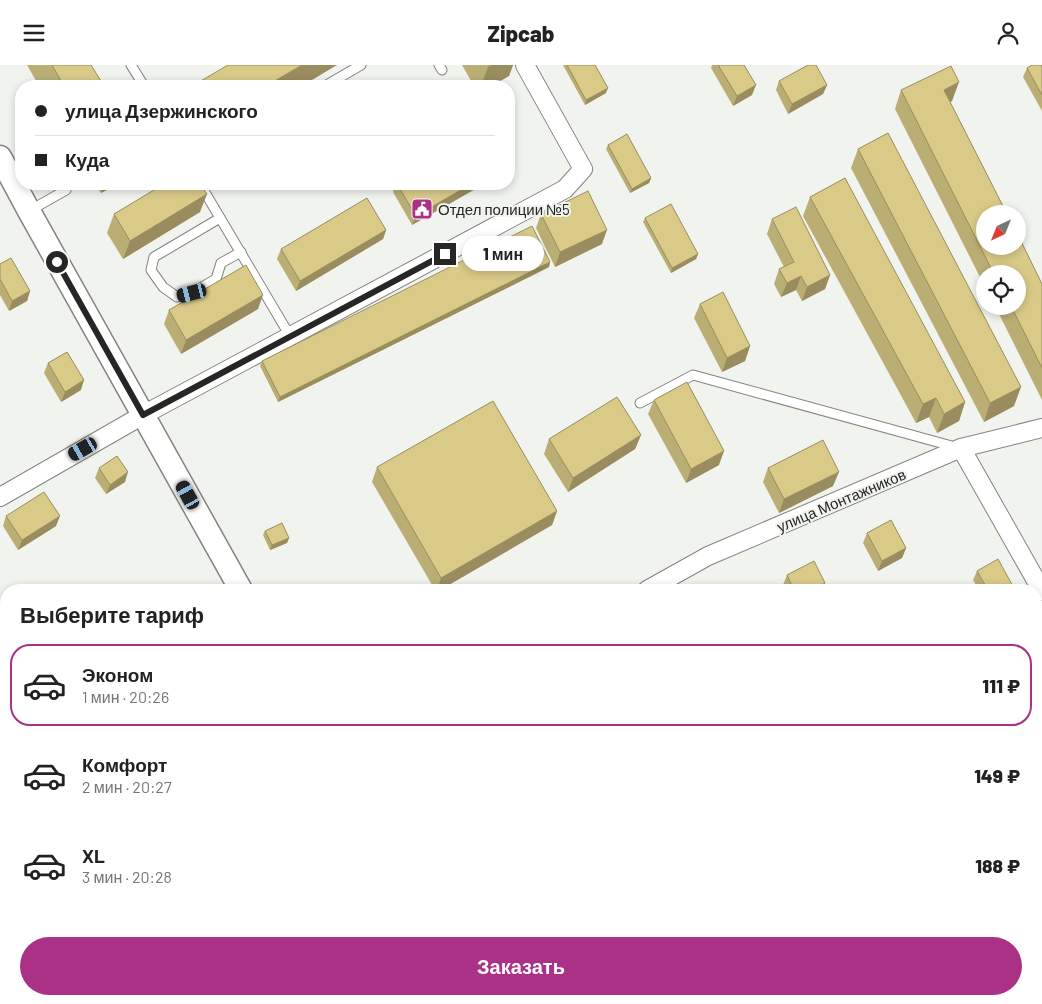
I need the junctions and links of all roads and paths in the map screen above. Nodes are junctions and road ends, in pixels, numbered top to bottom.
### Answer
1 (131, 65) edge
2 (361, 65) edge
3 (525, 65) edge
4 (140, 80) edge
5 (336, 80) edge
6 (0, 157) edge
7 (15, 185) edge
8 (18, 190) edge
9 (66, 190) edge
10 (204, 190) edge
11 (29, 211) junction
12 (220, 218) junction
13 (241, 252) junction
14 (290, 336) junction
15 (640, 403) dead end
16 (143, 415) junction
17 (1042, 428) edge
18 (961, 448) junction
19 (0, 497) edge
20 (238, 584) edge
21 (658, 584) edge
22 (1038, 584) edge

1 - 4 lane
2 - 5 lane
3 - 14 street
6 - 7 street
8 - 11 street
9 - 11 lane
10 - 12 lane
11 - 16 street
12 - 13 lane
12 - 13 lane
13 - 14 lane
14 - 16 street
15 - 18 lane
16 - 19 street
16 - 20 street
17 - 18 street, улица Монтажников
18 - 21 street, улица Монтажников
18 - 22 street

